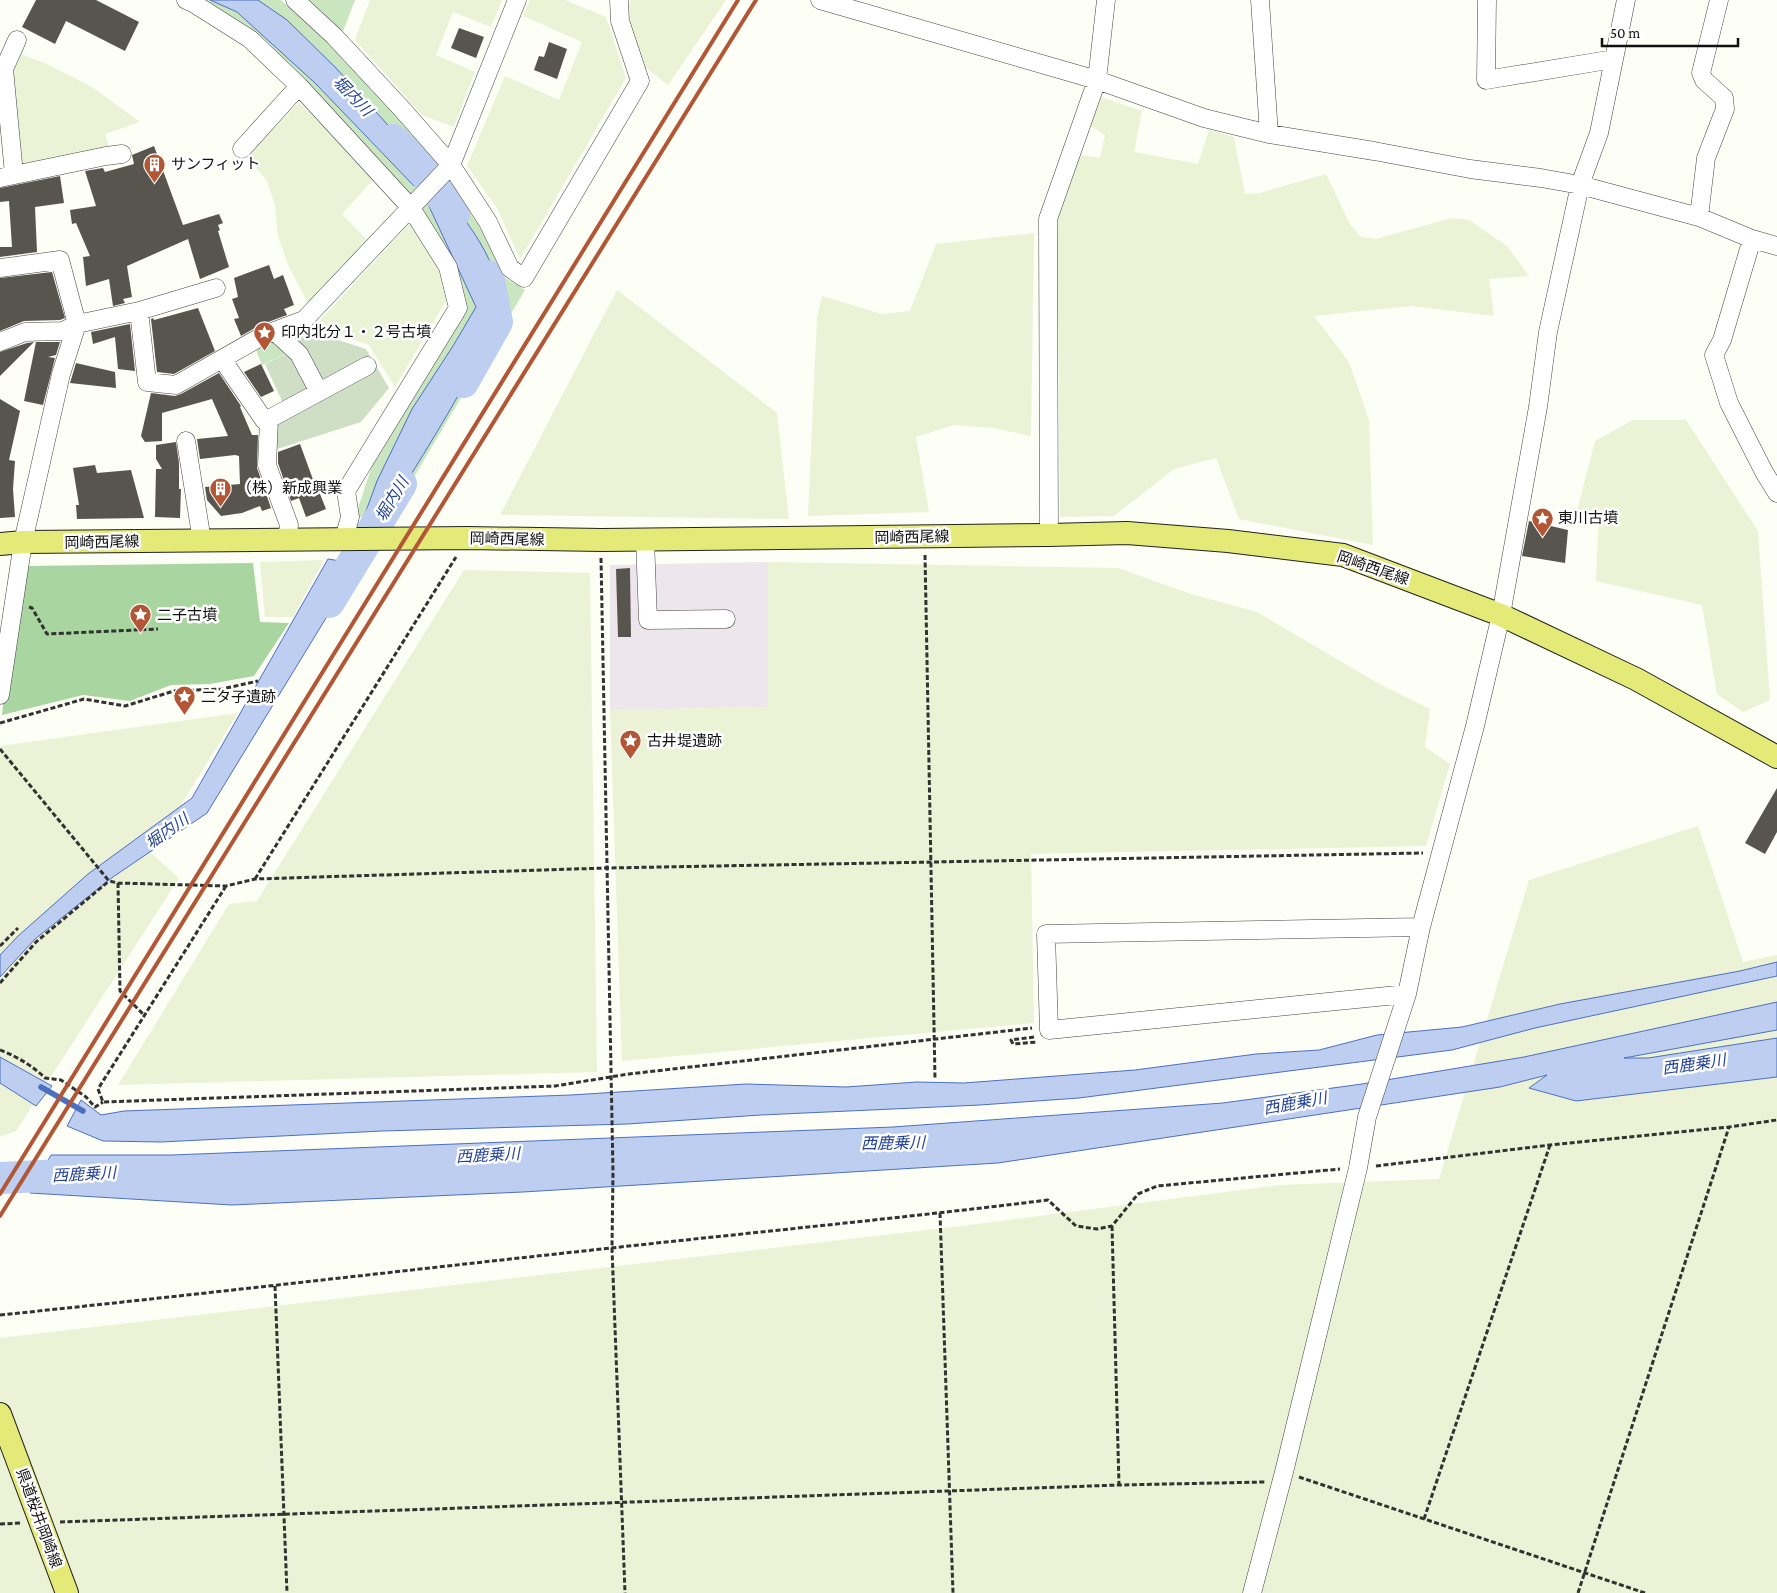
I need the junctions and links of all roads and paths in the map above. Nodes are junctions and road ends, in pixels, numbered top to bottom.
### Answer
1 (186, 0) edge
2 (295, 0) edge
3 (517, 0) edge
4 (618, 0) edge
5 (820, 0) edge
6 (1106, 0) edge
7 (1260, 0) edge
8 (1488, 0) edge
9 (1626, 0) edge
10 (1719, 0) edge
11 (17, 40) dead end
12 (1614, 59) junction
13 (1097, 80) junction
14 (299, 86) junction
15 (1269, 134) junction
16 (242, 149) dead end
17 (122, 154) dead end
18 (451, 165) junction
19 (7, 176) edge
20 (1580, 185) junction
21 (411, 208) junction
22 (1699, 217) junction
23 (1752, 239) junction
24 (1777, 246) edge
25 (0, 268) edge
26 (216, 288) dead end
27 (139, 311) junction
28 (77, 324) junction
29 (274, 331) junction
30 (0, 342) edge
31 (222, 359) junction
32 (367, 366) dead end
33 (319, 392) junction
34 (269, 419) junction
35 (186, 441) dead end
36 (1777, 493) edge
37 (1048, 535) junction
38 (924, 536) junction
39 (468, 538) junction
40 (360, 539) junction
41 (287, 540) junction
42 (602, 540) junction
43 (644, 540) junction
44 (202, 541) junction
45 (24, 542) junction
46 (0, 544) edge
47 (14, 602) junction
48 (1501, 615) junction
49 (726, 619) dead end
50 (158, 629) dead end
51 (258, 680) dead end
52 (0, 695) edge
53 (0, 723) edge
54 (0, 749) edge
55 (1777, 757) edge
56 (1441, 853) junction
57 (931, 863) junction
58 (607, 868) junction
59 (255, 879) junction
60 (108, 881) junction
61 (118, 884) junction
62 (226, 886) junction
63 (1421, 927) junction
64 (18, 928) dead end
65 (0, 946) edge
66 (0, 983) edge
67 (1407, 994) junction
68 (144, 1015) junction
69 (1042, 1029) junction
70 (935, 1040) junction
71 (0, 1050) edge
72 (611, 1078) junction
73 (935, 1079) dead end
74 (103, 1102) junction
75 (1777, 1120) edge
76 (1729, 1126) junction
77 (1550, 1145) junction
78 (1358, 1168) junction
79 (940, 1213) junction
80 (1112, 1226) junction
81 (612, 1248) junction
82 (275, 1286) junction
83 (0, 1315) edge
84 (0, 1414) edge
85 (1283, 1477) junction
86 (1119, 1485) junction
87 (950, 1491) junction
88 (622, 1502) junction
89 (284, 1515) junction
90 (1424, 1519) junction
91 (40, 1522) junction
92 (1584, 1573) junction
93 (67, 1593) edge
94 (287, 1593) edge
95 (625, 1593) edge
96 (953, 1593) edge
97 (1252, 1593) edge
98 (1578, 1593) edge
99 (1645, 1593) edge

1 - 14 street
2 - 18 street
3 - 18 street
4 - 18 street
5 - 13 street
6 - 13 street
7 - 15 street
8 - 12 street
9 - 12 street
10 - 22 street
11 - 19 street
12 - 20 street
13 - 15 street
13 - 37 street
14 - 16 street
14 - 21 street
15 - 20 street
17 - 19 street
18 - 21 street
20 - 22 street
20 - 48 street
21 - 29 street
21 - 40 street
22 - 23 street
23 - 24 street
23 - 36 street
25 - 28 street
26 - 27 street
27 - 28 street
27 - 31 street
28 - 30 street
28 - 45 street
29 - 31 street
29 - 33 street
31 - 34 street
32 - 33 street
33 - 34 street
34 - 41 street
35 - 44 street
37 - 38 main road, 岡崎西尾線
37 - 48 main road, 岡崎西尾線
38 - 43 main road, 岡崎西尾線
38 - 57 path
39 - 40 main road, 岡崎西尾線
39 - 42 main road, 岡崎西尾線
39 - 59 path
40 - 41 main road, 岡崎西尾線
41 - 44 main road, 岡崎西尾線
42 - 43 main road, 岡崎西尾線
42 - 58 path
43 - 49 street
44 - 45 main road, 岡崎西尾線
45 - 46 main road, 岡崎西尾線
45 - 47 street
47 - 50 path
47 - 52 street
48 - 55 main road, 岡崎西尾線
48 - 56 street
51 - 53 path
54 - 60 path
56 - 57 path
56 - 63 street
57 - 58 path
57 - 70 path
58 - 59 path
58 - 72 path
59 - 62 path
60 - 61 path
60 - 66 path
61 - 62 path
61 - 68 path
62 - 68 path
63 - 67 street
63 - 69 street
64 - 65 path
67 - 69 street
67 - 78 street
68 - 74 path
69 - 69 path
69 - 70 path
70 - 72 path
70 - 73 path
71 - 74 path
72 - 74 path
72 - 81 path
75 - 76 path
76 - 77 path
76 - 92 path
77 - 78 path
77 - 90 path
78 - 80 path
78 - 85 street
79 - 80 path
79 - 81 path
79 - 87 path
80 - 86 path
81 - 82 path
81 - 88 path
82 - 83 path
82 - 89 path
84 - 91 main road, 県道桜井岡崎線
85 - 86 path
85 - 90 path
85 - 97 street
86 - 87 path
87 - 88 path
87 - 96 path
88 - 89 path
88 - 95 path
89 - 91 path
89 - 94 path
90 - 92 path
91 - 93 main road, 県道桜井岡崎線
92 - 98 path
92 - 99 path

